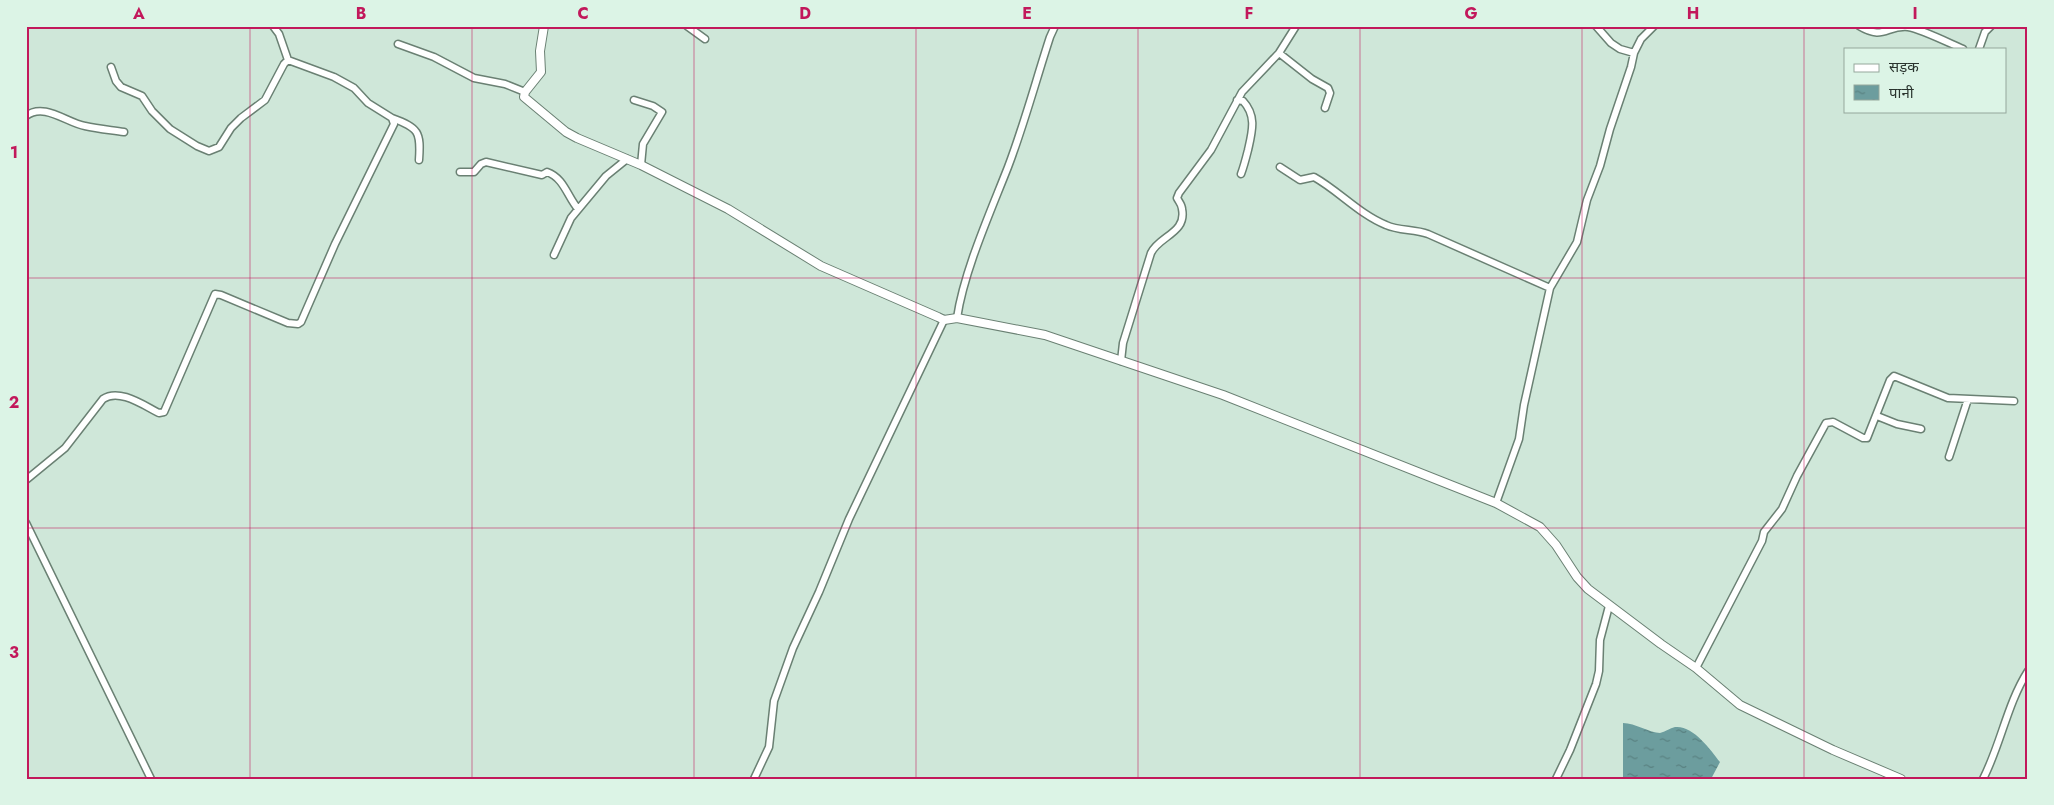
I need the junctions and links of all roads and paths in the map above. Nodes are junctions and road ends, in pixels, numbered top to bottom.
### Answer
1 (273, 26) edge
2 (544, 26) edge
3 (687, 26) edge
4 (1055, 26) edge
5 (1296, 26) edge
6 (1596, 26) edge
7 (1654, 26) edge
8 (1859, 26) edge
9 (1991, 26) edge
10 (705, 39) dead end
11 (398, 44) dead end
12 (1961, 48) edge
13 (1979, 48) edge
14 (1279, 53) junction
15 (1634, 53) junction
16 (288, 60) junction
17 (111, 67) dead end
18 (525, 92) junction
19 (634, 100) dead end
20 (1237, 100) junction
21 (1325, 108) dead end
22 (26, 116) edge
23 (392, 118) junction
24 (124, 132) dead end
25 (627, 159) junction
26 (419, 160) dead end
27 (641, 165) junction
28 (1280, 167) dead end
29 (460, 172) dead end
30 (1241, 174) dead end
31 (578, 209) junction
32 (554, 255) dead end
33 (1550, 288) junction
34 (957, 318) junction
35 (944, 320) junction
36 (1121, 360) junction
37 (1968, 399) junction
38 (2014, 401) dead end
39 (1877, 416) junction
40 (1921, 429) dead end
41 (1949, 457) dead end
42 (26, 480) edge
43 (1496, 503) junction
44 (26, 523) edge
45 (1610, 606) junction
46 (1696, 668) junction
47 (2028, 671) edge
48 (152, 779) edge
49 (754, 779) edge
50 (1556, 779) edge
51 (1901, 779) edge
52 (1983, 779) edge

1 - 16 street
2 - 18 street
3 - 10 street
4 - 34 street
5 - 14 street
6 - 15 street
7 - 15 street
8 - 12 street
9 - 13 street
11 - 18 street
14 - 20 street
14 - 21 street
15 - 33 street
16 - 17 street
16 - 23 street
18 - 25 street
19 - 27 street
20 - 30 street
20 - 36 street
22 - 24 street
23 - 26 street
23 - 42 street
25 - 27 street
25 - 31 street
27 - 35 street
28 - 33 street
29 - 31 street
31 - 32 street
33 - 43 street
34 - 35 street
34 - 36 street
35 - 49 street
36 - 43 street
37 - 38 street
37 - 39 street
37 - 41 street
39 - 40 street
39 - 46 street
43 - 45 street
44 - 48 street
45 - 46 street
45 - 50 street
46 - 51 street
47 - 52 street

